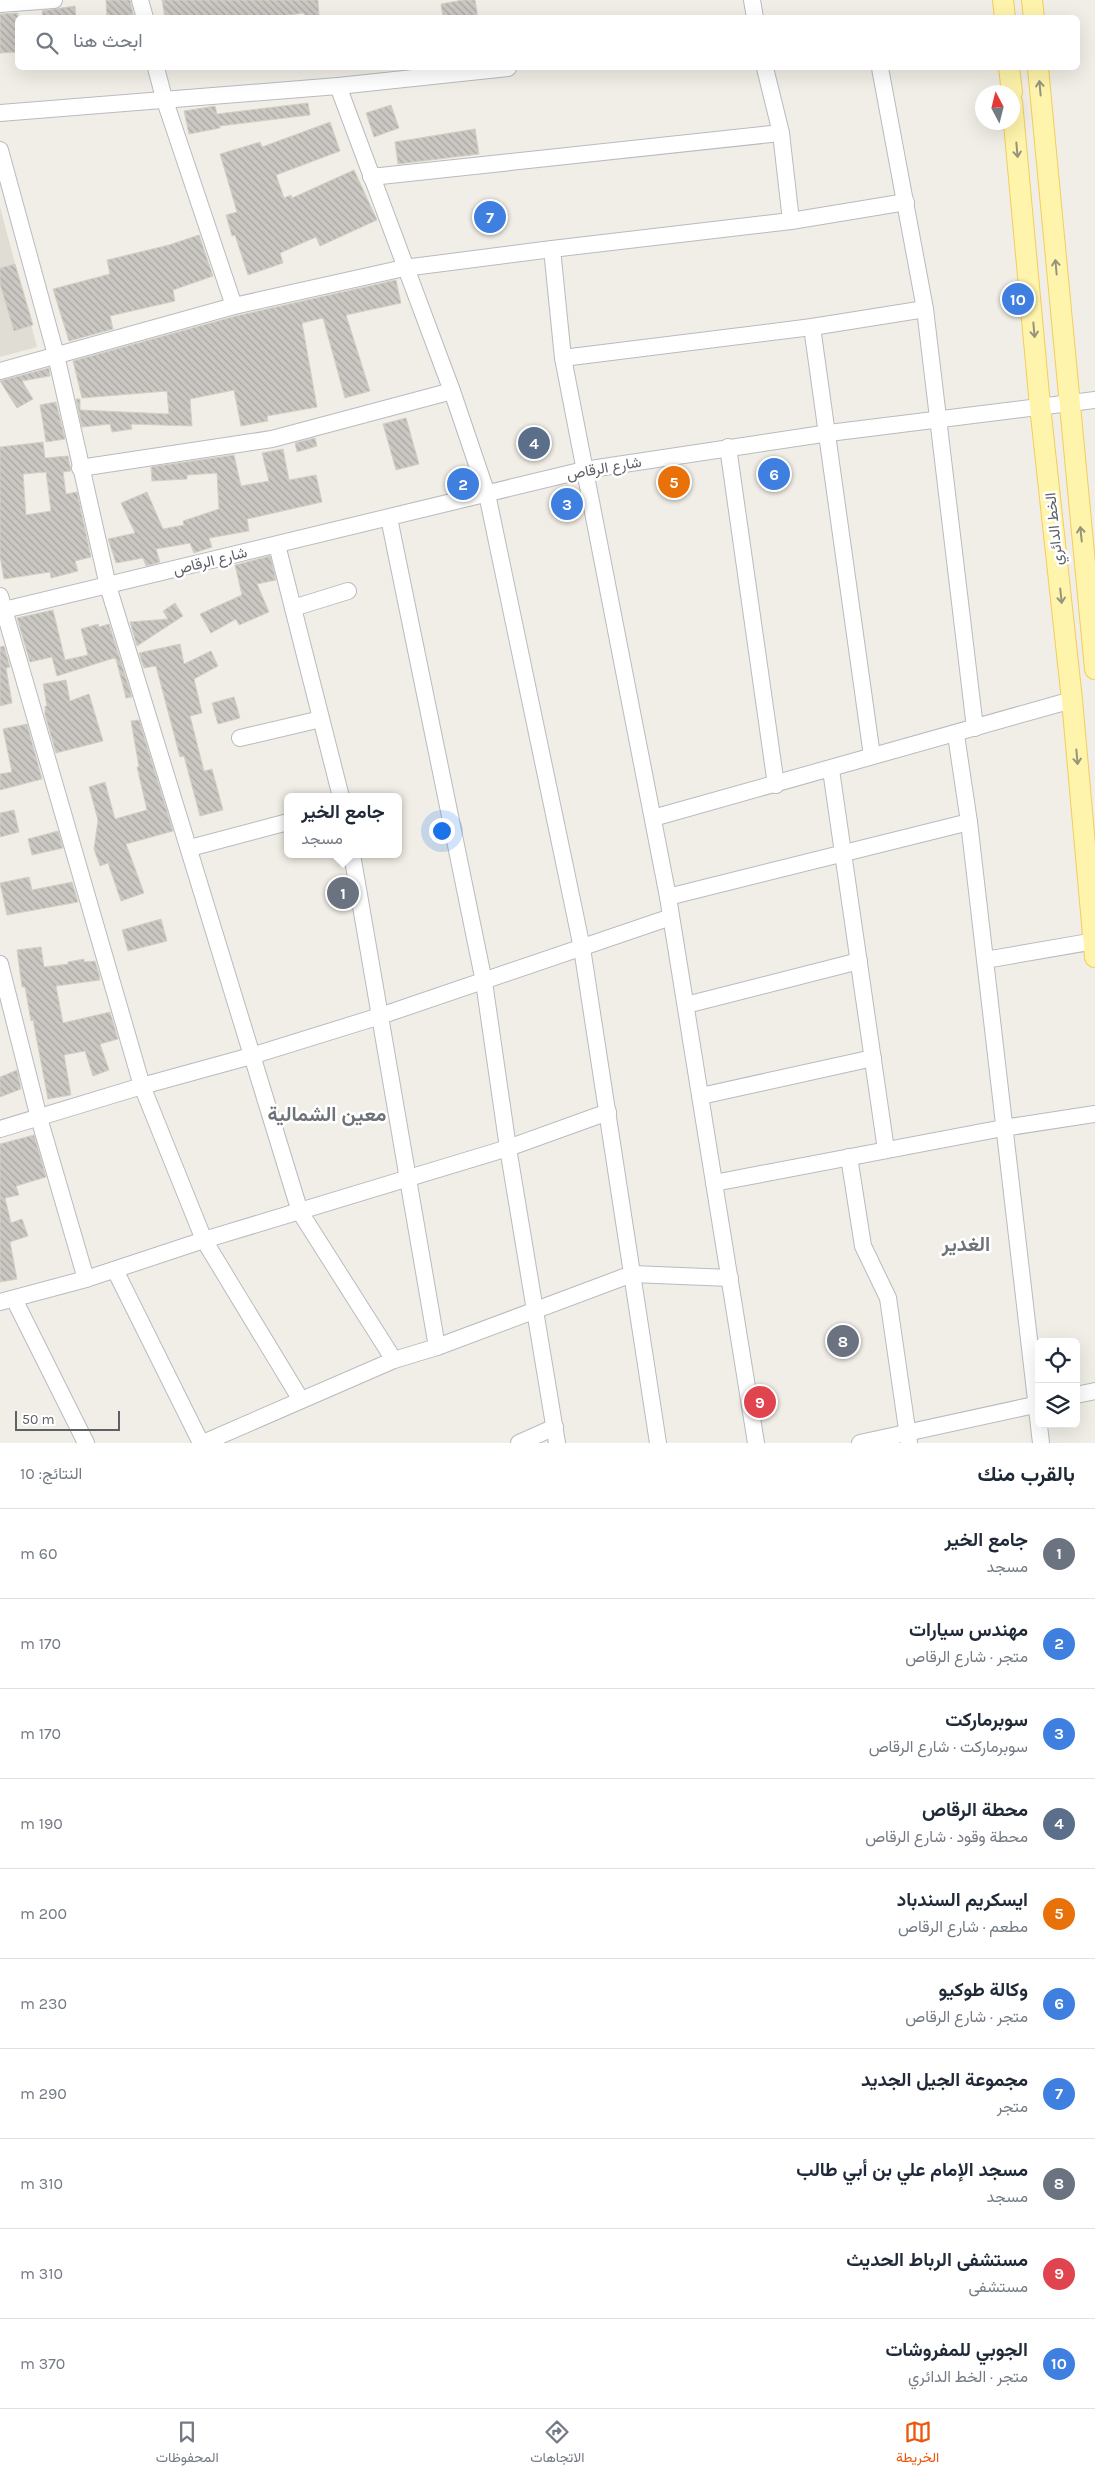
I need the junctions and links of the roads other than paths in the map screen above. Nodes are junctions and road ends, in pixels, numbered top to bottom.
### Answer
1 (54, 0) edge
2 (140, 0) edge
3 (752, 0) edge
4 (1003, 0) edge
5 (1032, 0) edge
6 (0, 4) edge
7 (144, 15) edge
8 (754, 15) edge
9 (1005, 15) edge
10 (1034, 15) edge
11 (157, 70) edge
12 (489, 70) edge
13 (765, 70) edge
14 (880, 70) edge
15 (1009, 70) edge
16 (1038, 70) edge
17 (1011, 85) edge
18 (338, 86) junction
19 (164, 98) junction
20 (0, 113) edge
21 (1015, 130) edge
22 (781, 133) junction
23 (0, 150) edge
24 (371, 177) junction
25 (906, 202) junction
26 (790, 222) junction
27 (552, 249) junction
28 (404, 268) junction
29 (234, 306) junction
30 (925, 309) junction
31 (812, 327) junction
32 (56, 355) junction
33 (562, 358) junction
34 (0, 371) edge
35 (452, 391) junction
36 (1095, 400) edge
37 (1068, 403) junction
38 (1040, 406) junction
39 (939, 418) junction
40 (829, 434) junction
41 (728, 448) junction
42 (80, 468) junction
43 (584, 470) junction
44 (487, 494) junction
45 (389, 518) junction
46 (277, 545) junction
47 (108, 586) junction
48 (348, 591) dead end
49 (1, 606) edge
50 (293, 608) junction
51 (1095, 669) edge
52 (1072, 700) junction
53 (321, 719) junction
54 (975, 728) junction
55 (956, 735) junction
56 (240, 738) dead end
57 (872, 756) junction
58 (831, 770) junction
59 (776, 785) junction
60 (340, 793) edge
61 (653, 818) junction
62 (970, 822) junction
63 (284, 823) edge
64 (190, 848) junction
65 (844, 855) junction
66 (353, 858) edge
67 (668, 896) junction
68 (671, 917) junction
69 (1094, 946) edge
70 (582, 948) junction
71 (984, 960) junction
72 (859, 961) junction
73 (0, 964) edge
74 (484, 982) junction
75 (686, 1005) junction
76 (380, 1016) junction
77 (251, 1056) junction
78 (873, 1058) junction
79 (142, 1086) junction
80 (701, 1096) junction
81 (608, 1112) junction
82 (1095, 1114) edge
83 (39, 1118) junction
84 (1003, 1128) junction
85 (0, 1129) edge
86 (508, 1148) junction
87 (886, 1150) junction
88 (849, 1157) junction
89 (408, 1178) junction
90 (714, 1183) junction
91 (300, 1212) junction
92 (204, 1240) junction
93 (115, 1270) junction
94 (632, 1274) junction
95 (730, 1278) junction
96 (86, 1279) junction
97 (7, 1300) edge
98 (535, 1311) junction
99 (437, 1347) junction
100 (394, 1360) junction
101 (1035, 1383) edge
102 (1095, 1391) edge
103 (1080, 1395) edge
104 (301, 1400) junction
105 (1035, 1405) edge
106 (1039, 1428) edge
107 (556, 1435) edge
108 (908, 1437) edge
109 (86, 1443) edge
110 (202, 1443) edge
111 (519, 1443) edge
112 (658, 1443) edge
113 (756, 1443) edge
114 (860, 1443) edge
115 (1040, 1443) edge

1 - 6 street
2 - 7 street
3 - 8 street
4 - 9 main road
5 - 10 main road
11 - 19 street
12 - 18 street
13 - 22 street
14 - 25 street
15 - 17 main road
37 -> 16 main road, الخط الدائري
18 - 19 street
18 - 24 street
19 - 20 street
19 - 29 street
21 -> 38 main road, الخط الدائري
22 - 24 street
22 - 26 street
23 - 32 street
24 - 28 street
25 - 26 street
25 - 30 street
26 - 27 street
27 - 28 street
27 - 33 street
28 - 29 street
28 - 35 street
29 - 32 street
30 - 31 street
30 - 39 street
31 - 33 street
31 - 40 street
32 - 34 street
32 - 42 street
33 - 43 street
35 - 42 street
35 - 44 street
36 - 37 street, شارع الرقاص
37 - 38 street, شارع الرقاص
51 -> 37 main road, الخط الدائري
38 - 39 street, شارع الرقاص
38 -> 52 main road, الخط الدائري
39 - 40 street, شارع الرقاص
39 - 54 street
40 - 41 street, شارع الرقاص
40 - 57 street
41 - 43 street, شارع الرقاص
41 - 59 street
42 - 47 street
43 - 44 street, شارع الرقاص
43 - 61 street
44 - 45 street, شارع الرقاص
44 - 70 street
45 - 46 street, شارع الرقاص
45 - 74 street
46 - 47 street, شارع الرقاص
46 - 50 street
47 - 49 street, شارع الرقاص
47 - 64 street
48 - 50 street
49 - 79 street
50 - 53 street
52 - 54 street
52 -> 69 main road, الخط الدائري
53 - 56 street
53 - 60 street
54 - 55 street
55 - 57 street
55 - 62 street
57 - 58 street
58 - 59 street
58 - 65 street
59 - 61 street
61 - 67 street
62 - 65 street
62 - 71 street
63 - 64 street
64 - 77 street
65 - 67 street
65 - 72 street
66 - 76 street
67 - 68 street
68 - 70 street
68 - 75 street
69 - 71 street
70 - 74 street
70 - 81 street
71 - 84 street
72 - 75 street
72 - 78 street
73 - 83 street
74 - 76 street
74 - 86 street
75 - 80 street
76 - 77 street
76 - 89 street
77 - 79 street
77 - 91 street
78 - 80 street
78 - 87 street
79 - 83 street
79 - 92 street
80 - 90 street
81 - 86 street
81 - 94 street
82 - 84 street
83 - 85 street
83 - 96 street
84 - 87 street
84 - 101 street
86 - 89 street
86 - 98 street
87 - 88 street
88 - 90 street
88 - 108 street
89 - 91 street
89 - 99 street
90 - 95 street
91 - 92 street
91 - 100 street
92 - 93 street
92 - 104 street
93 - 96 street
93 - 110 street
94 - 95 street
94 - 98 street
94 - 112 street
95 - 113 street
96 - 97 street
97 - 109 street
98 - 99 street
98 - 107 street
99 - 100 street
100 - 104 street
102 - 103 street
104 - 110 street
105 - 108 street
106 - 115 street
107 - 111 street
108 - 114 street

